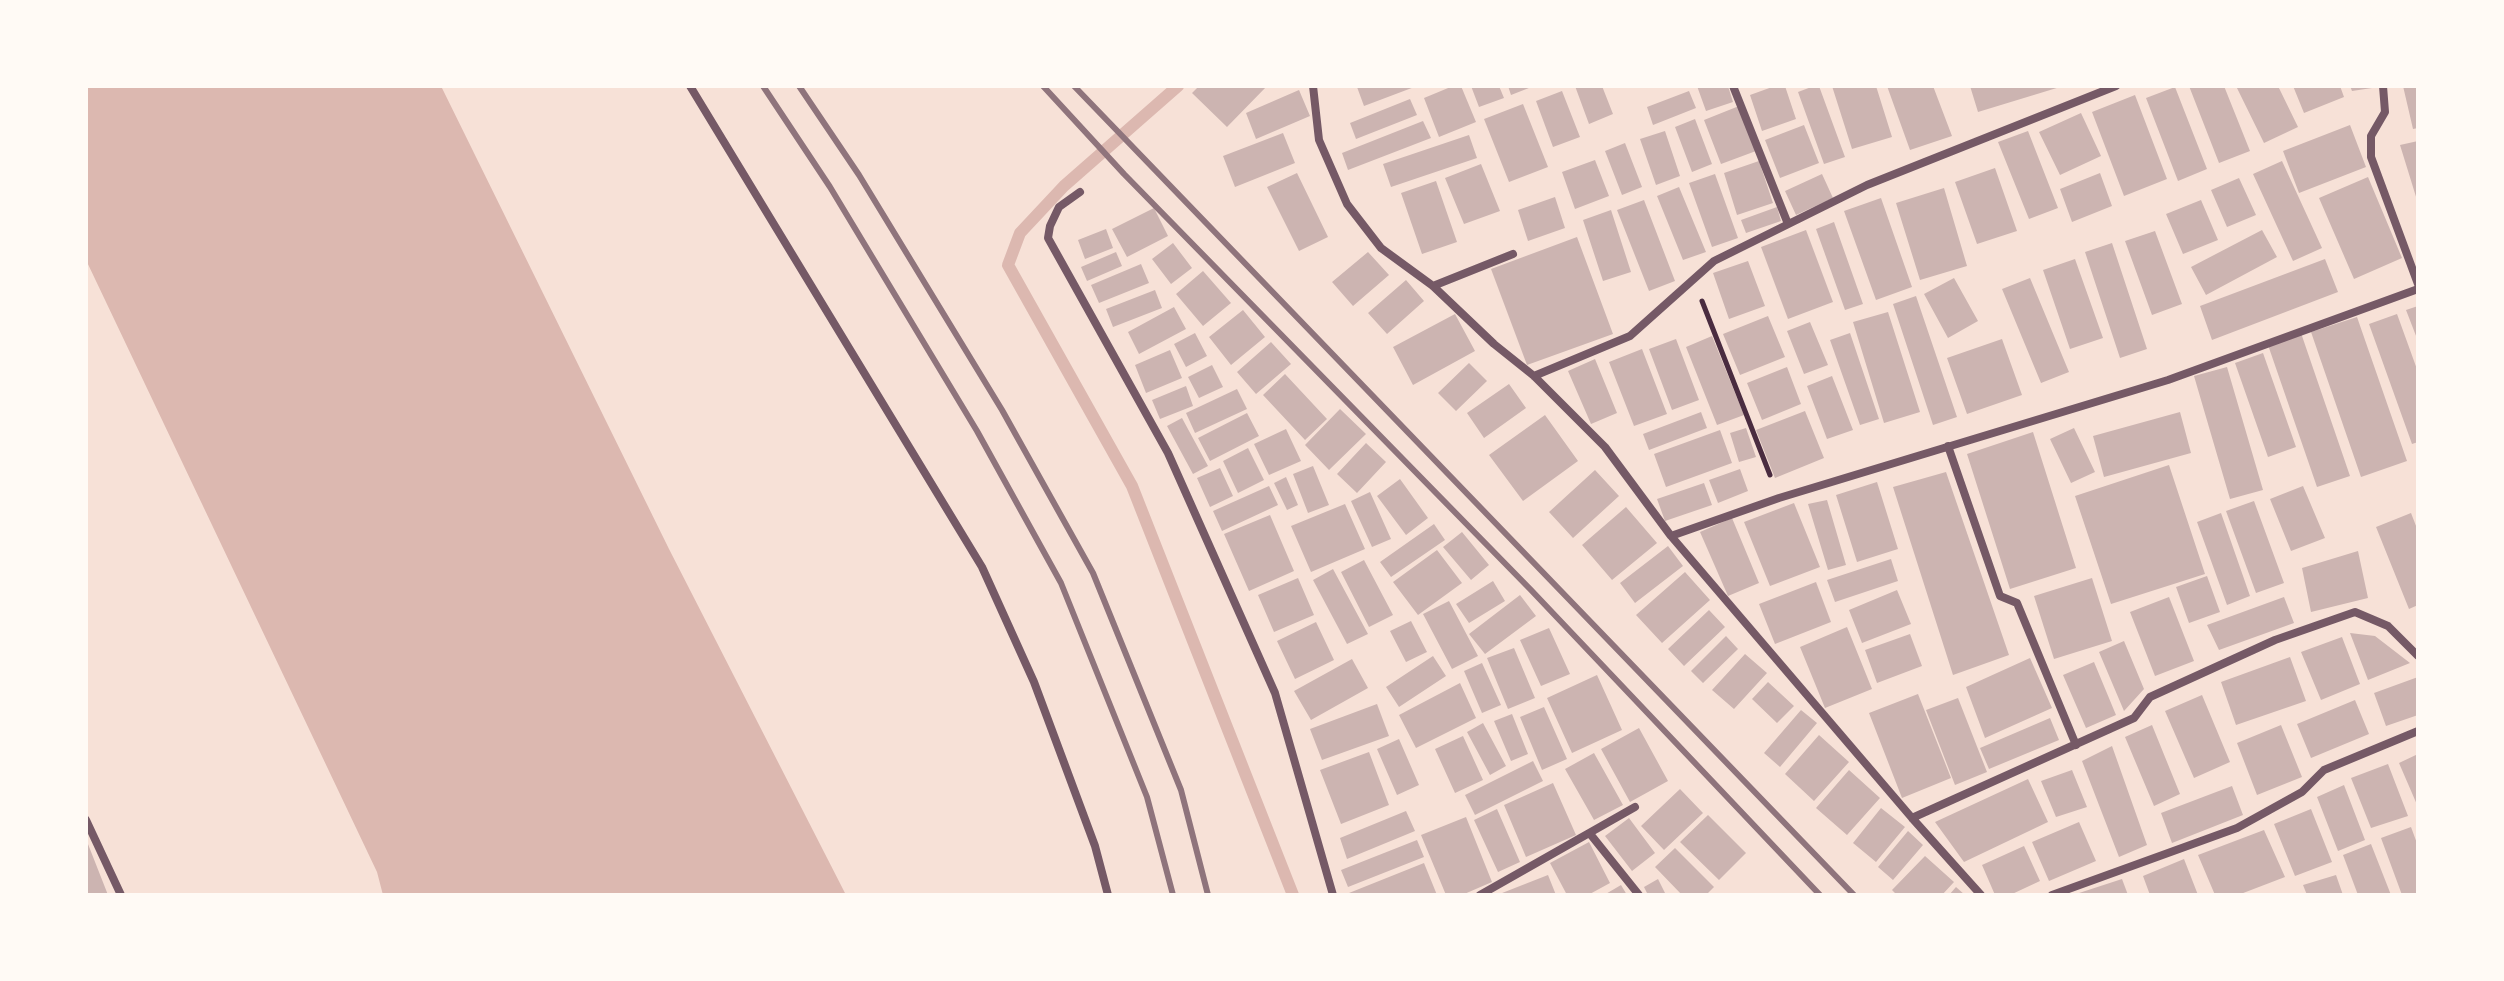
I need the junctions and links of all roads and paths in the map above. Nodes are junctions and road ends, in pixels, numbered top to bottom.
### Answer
1 (690, 86) edge
2 (1313, 86) edge
3 (1733, 86) edge
4 (2116, 86) edge
5 (2383, 86) edge
6 (1080, 192) dead end
7 (1788, 224) junction
8 (1513, 254) dead end
9 (1693, 279) junction
10 (1433, 286) junction
11 (2418, 286) edge
12 (1534, 376) junction
13 (1948, 446) junction
14 (1779, 498) junction
15 (1671, 536) junction
16 (2418, 656) edge
17 (2418, 731) edge
18 (2076, 745) junction
19 (1635, 807) dead end
20 (1912, 818) junction
21 (86, 820) edge
22 (1591, 835) junction
23 (121, 895) edge
24 (1108, 895) edge
25 (1333, 895) edge
26 (1480, 895) edge
27 (1639, 895) edge
28 (1981, 895) edge
29 (2052, 895) edge

1 - 24 street
2 - 10 street
3 - 7 street
4 - 7 street
5 - 11 street
6 - 25 street
7 - 9 street
8 - 10 street
9 - 12 street
9 - 14 path
10 - 12 street
11 - 13 street
12 - 15 street
13 - 14 street
13 - 18 street
14 - 15 street
15 - 20 street
16 - 18 street
17 - 29 street
18 - 20 street
19 - 22 street
20 - 28 street
21 - 23 street
22 - 26 street
22 - 27 street

